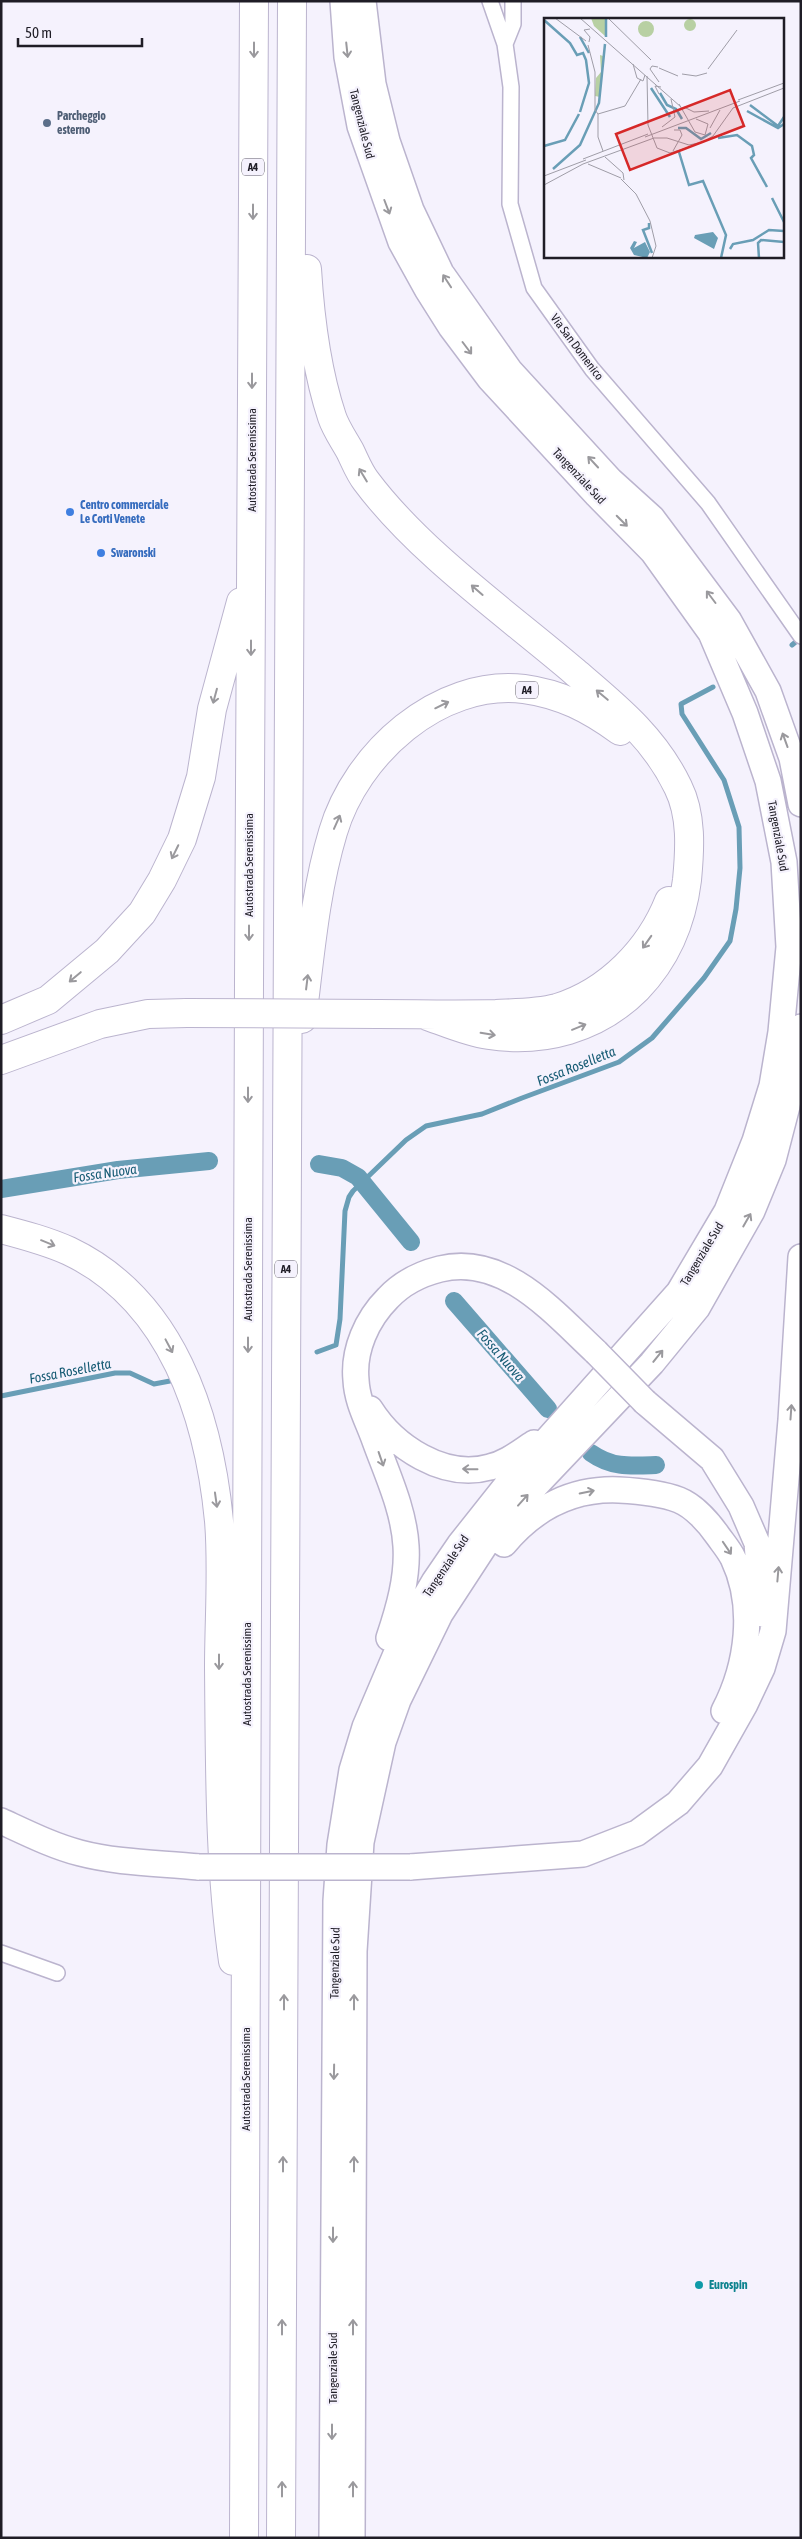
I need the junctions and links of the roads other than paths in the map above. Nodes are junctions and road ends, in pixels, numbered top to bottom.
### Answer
1 (254, 1) edge
2 (292, 1) edge
3 (342, 1) edge
4 (364, 1) edge
5 (490, 1) edge
6 (513, 1) edge
7 (505, 44) junction
8 (292, 131) junction
9 (251, 564) junction
10 (801, 636) edge
11 (801, 804) edge
12 (425, 1016) junction
13 (1, 1020) edge
14 (801, 1027) edge
15 (1, 1060) edge
16 (286, 1152) junction
17 (1, 1229) edge
18 (801, 1257) edge
19 (356, 1380) junction
20 (560, 1427) junction
21 (418, 1656) junction
22 (745, 1704) junction
23 (365, 1727) junction
24 (1, 1822) edge
25 (637, 1833) junction
26 (1, 1953) edge
27 (57, 1973) dead end
28 (246, 2023) junction
29 (244, 2538) edge
30 (281, 2538) edge
31 (332, 2538) edge
32 (352, 2538) edge

1 -> 9 highway, Autostrada Serenissima / A4
2 - 8 highway, A4
3 -> 20 highway, Tangenziale Sud
11 -> 4 highway, Tangenziale Sud
5 - 7 street
6 - 7 street, Via San Domenico
7 - 10 street, Via San Domenico
12 -> 8 highway, A4
8 - 16 highway, A4
9 -> 13 highway, A4
9 -> 28 highway, Autostrada Serenissima / A4
12 - 15 highway, A4, bridge
16 -> 12 highway, A4
21 -> 14 highway, Tangenziale Sud
30 -> 16 highway, A4
17 -> 28 highway, A4
22 -> 18 highway
20 -> 19 highway
19 - 22 highway, bridge
19 -> 23 highway
20 - 23 highway, Tangenziale Sud
21 -> 25 highway
32 -> 21 highway, Tangenziale Sud
22 - 25 highway
23 -> 31 highway, Tangenziale Sud
24 - 25 highway, bridge
26 - 27 street
28 - 29 highway, Autostrada Serenissima / A4

